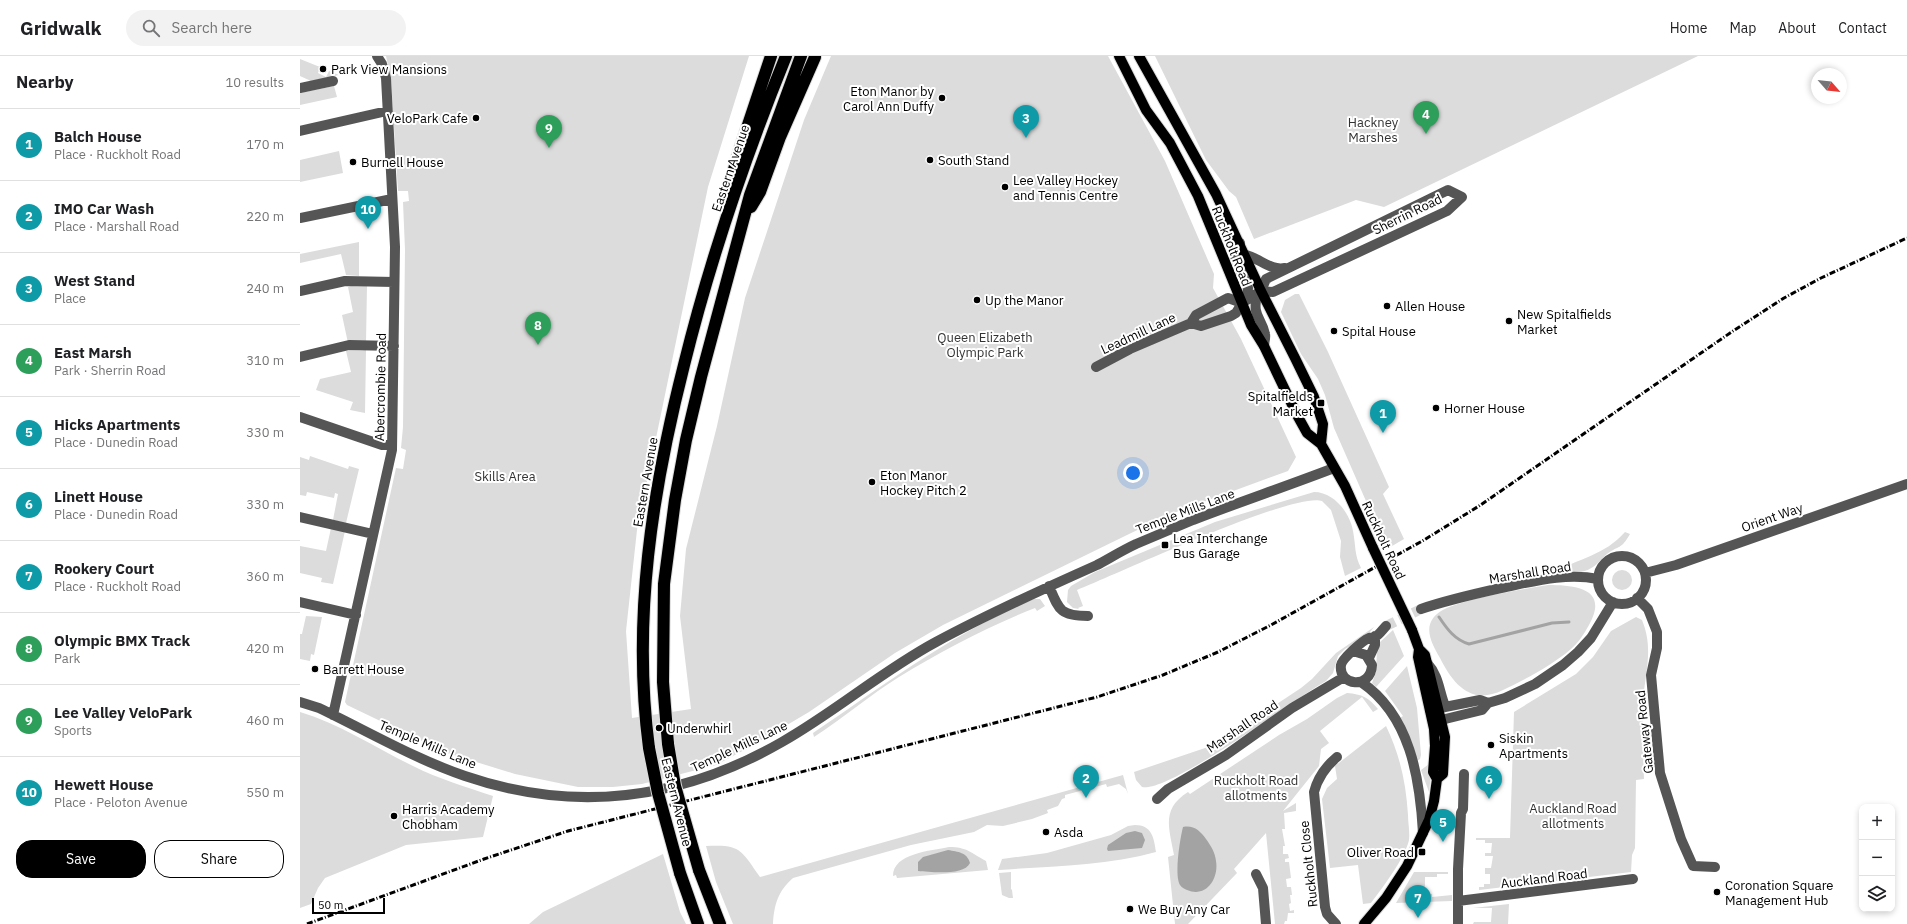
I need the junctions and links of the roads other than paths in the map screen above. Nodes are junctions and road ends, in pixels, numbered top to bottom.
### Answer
1 (377, 56) edge
2 (771, 56) edge
3 (786, 56) edge
4 (801, 56) edge
5 (1118, 56) edge
6 (1140, 56) edge
7 (815, 57) edge
8 (333, 81) dead end
9 (300, 88) edge
10 (387, 111) junction
11 (300, 131) edge
12 (392, 199) junction
13 (746, 214) junction
14 (300, 218) edge
15 (1240, 243) junction
16 (1245, 256) junction
17 (712, 260) junction
18 (1287, 268) junction
19 (394, 282) junction
20 (300, 291) edge
21 (1259, 293) junction
22 (1245, 301) junction
23 (1191, 323) junction
24 (394, 346) junction
25 (1264, 346) junction
26 (300, 357) edge
27 (1096, 367) dead end
28 (300, 417) edge
29 (1321, 444) junction
30 (392, 445) junction
31 (1334, 468) junction
32 (1907, 484) edge
33 (300, 517) edge
34 (374, 534) junction
35 (1645, 573) junction
36 (1598, 579) junction
37 (1049, 586) junction
38 (1637, 598) junction
39 (300, 602) edge
40 (1613, 602) junction
41 (1421, 609) tunnel mouth
42 (356, 615) junction
43 (1088, 616) dead end
44 (1386, 626) tunnel mouth
45 (1375, 636) junction
46 (1419, 648) junction
47 (1353, 651) junction
48 (1369, 658) junction
49 (1344, 676) junction
50 (1361, 682) junction
51 (300, 702) edge
52 (1488, 703) junction
53 (1437, 708) junction
54 (333, 715) junction
55 (1437, 721) junction
56 (1337, 757) dead end
57 (1464, 774) dead end
58 (1157, 799) dead end
59 (1423, 833) junction
60 (1715, 866) dead end
61 (1256, 874) dead end
62 (1633, 880) dead end
63 (1458, 901) junction
64 (1333, 923) edge
65 (698, 924) edge
66 (720, 924) edge
67 (1266, 924) edge
68 (1364, 924) edge
69 (1458, 924) edge

1 - 10 street, Abercrombie Road
2 - 17 highway
3 - 17 highway, Eastern Avenue
4 - 13 highway, Eastern Avenue
5 - 22 main road, Ruckholt Road
6 - 15 main road, Ruckholt Road
7 - 13 highway
8 - 9 street
10 - 11 street
10 - 12 street, Abercrombie Road
12 - 14 street
12 - 19 street, Abercrombie Road
13 - 66 highway, Eastern Avenue, bridge
15 - 16 main road, Ruckholt Road
15 - 22 street
16 - 18 street
16 - 21 main road, Ruckholt Road
17 - 65 highway, Eastern Avenue, bridge
18 - 21 street, Sherrin Road
18 - 21 street, Sherrin Road
19 - 20 street
19 - 24 street, Abercrombie Road
21 - 22 street, Leadmill Lane
21 - 25 street
21 - 29 main road, Ruckholt Road
22 - 23 street, Leadmill Lane
22 - 23 street, Leadmill Lane
22 - 25 main road, Ruckholt Road
23 - 27 street, Leadmill Lane
24 - 26 street
24 - 30 street, Abercrombie Road
25 - 29 main road, Ruckholt Road
28 - 30 street
29 - 31 main road, Ruckholt Road
30 - 34 street, Abercrombie Road
31 - 37 street, Temple Mills Lane
31 - 46 main road, Ruckholt Road, bridge
32 - 35 street, Orient Way
33 - 34 street
34 - 42 street, Abercrombie Road
35 - 36 street
35 - 38 street
36 - 40 street
36 - 41 street, Marshall Road
37 - 43 street
37 - 54 street, Temple Mills Lane
38 - 40 street
38 - 60 street, Gateway Road
39 - 42 street
40 - 52 street
42 - 54 street, Abercrombie Road
44 - 45 street
45 - 47 street
45 - 48 street
46 - 53 main road, Ruckholt Road
46 - 53 main road, Ruckholt Road
47 - 48 street
47 - 49 street
48 - 50 street
49 - 50 street
49 - 58 street, Marshall Road
50 - 59 street
51 - 54 street, Temple Mills Lane
52 - 53 street
52 - 55 street
53 - 55 main road, Ruckholt Road
55 - 59 main road, Ruckholt Road
56 - 64 street, Ruckholt Close
57 - 63 street
59 - 68 main road, Ruckholt Road
61 - 67 street
62 - 63 street, Auckland Road
63 - 69 street

